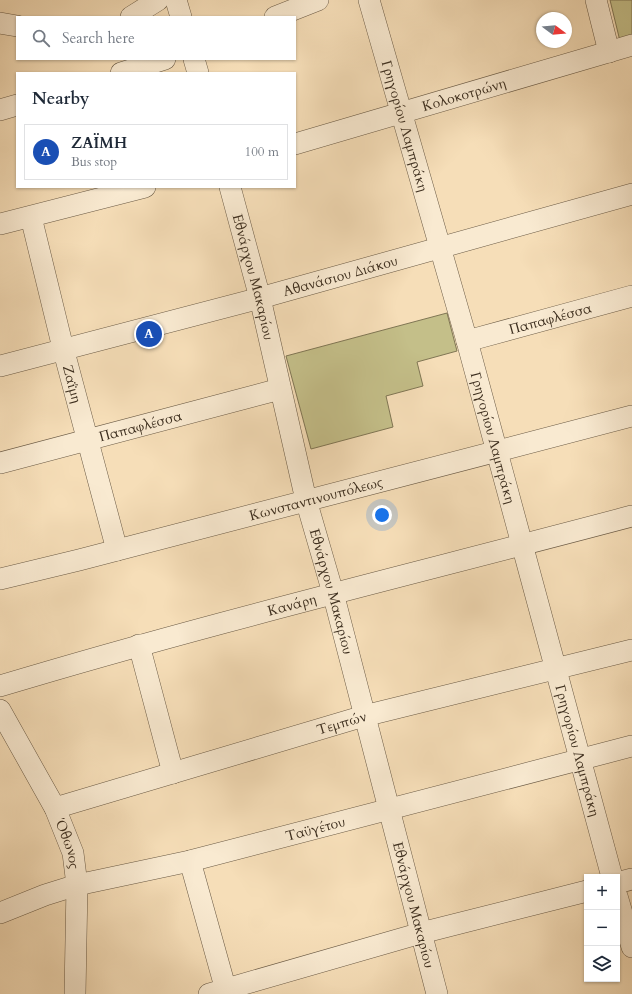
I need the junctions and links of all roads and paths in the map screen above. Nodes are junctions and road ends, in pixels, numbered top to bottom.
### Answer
1 (158, 0) edge
2 (176, 0) edge
3 (318, 0) edge
4 (370, 0) edge
5 (596, 0) edge
6 (134, 16) edge
7 (181, 16) edge
8 (278, 16) edge
9 (0, 23) edge
10 (16, 26) edge
11 (625, 52) edge
12 (194, 60) edge
13 (151, 61) edge
14 (124, 72) edge
15 (198, 72) edge
16 (16, 105) edge
17 (0, 110) edge
18 (403, 113) junction
19 (296, 144) edge
20 (141, 188) edge
21 (230, 188) edge
22 (632, 194) edge
23 (31, 217) junction
24 (0, 224) edge
25 (441, 246) junction
26 (632, 296) edge
27 (260, 298) junction
28 (467, 341) junction
29 (63, 348) junction
30 (0, 366) edge
31 (280, 389) junction
32 (632, 416) edge
33 (89, 440) junction
34 (496, 452) junction
35 (0, 463) edge
36 (306, 500) junction
37 (632, 516) edge
38 (521, 546) junction
39 (117, 550) junction
40 (0, 579) edge
41 (333, 593) junction
42 (138, 645) junction
43 (632, 650) edge
44 (554, 669) junction
45 (0, 686) edge
46 (0, 710) edge
47 (364, 716) junction
48 (632, 746) edge
49 (579, 759) junction
50 (173, 773) junction
51 (55, 808) junction
52 (388, 808) junction
53 (190, 861) junction
54 (611, 874) edge
55 (632, 879) edge
56 (620, 882) edge
57 (77, 886) junction
58 (584, 891) edge
59 (620, 906) edge
60 (0, 913) edge
61 (421, 933) junction
62 (632, 946) edge
63 (220, 992) edge
64 (75, 994) edge
65 (437, 994) edge

1 - 6 street
2 - 7 street
3 - 8 street
4 - 18 street, Γρηγορίου Λαμπράκη
5 - 11 street
9 - 10 street
11 - 18 street, Κολοκοτρώνη
12 - 15 street
13 - 14 street
16 - 17 street
18 - 19 street, Κολοκοτρώνη
18 - 25 street, Γρηγορίου Λαμπράκη
20 - 23 street
21 - 27 street, Εθνάρχου Μακαρίου
22 - 25 street, Αθανάσιου Διάκου
23 - 24 street
23 - 29 street, Ζαΐμη
25 - 27 street, Αθανάσιου Διάκου
25 - 28 street, Γρηγορίου Λαμπράκη
26 - 28 street, Παπαφλέσσα
27 - 29 street, Αθανάσιου Διάκου
27 - 31 street, Εθνάρχου Μακαρίου
28 - 34 street, Γρηγορίου Λαμπράκη
29 - 30 street, Αθανάσιου Διάκου
29 - 33 street, Ζαΐμη
31 - 33 street, Παπαφλέσσα
31 - 36 street, Εθνάρχου Μακαρίου
32 - 34 street, Κωνσταντινουπόλεως
33 - 35 street, Παπαφλέσσα
33 - 39 street, Ζαΐμη
34 - 36 street, Κωνσταντινουπόλεως
34 - 38 street, Γρηγορίου Λαμπράκη
36 - 39 street, Κωνσταντινουπόλεως
36 - 41 street, Εθνάρχου Μακαρίου
37 - 38 street, Κανάρη
38 - 41 street, Κανάρη
38 - 44 street, Γρηγορίου Λαμπράκη
39 - 40 street, Κωνσταντινουπόλεως
41 - 42 street, Κανάρη
41 - 47 street, Εθνάρχου Μακαρίου
42 - 45 street, Κανάρη
42 - 50 street
43 - 44 street, Τεμπών
44 - 47 street, Τεμπών
44 - 49 street, Γρηγορίου Λαμπράκη
46 - 51 street, Όθωνος
47 - 50 street, Τεμπών
47 - 52 street, Εθνάρχου Μακαρίου
48 - 49 street, Ταϋγέτου
49 - 52 street, Ταϋγέτου
49 - 54 street, Γρηγορίου Λαμπράκη
50 - 51 street, Τεμπών
51 - 57 street, Όθωνος
52 - 53 street, Ταϋγέτου
52 - 61 street, Εθνάρχου Μακαρίου
53 - 57 street, Ταϋγέτου
53 - 63 street
55 - 56 street
57 - 60 street, Ταϋγέτου
57 - 64 street, Όθωνος
58 - 61 street
59 - 62 street
61 - 63 street
61 - 65 street, Εθνάρχου Μακαρίου

